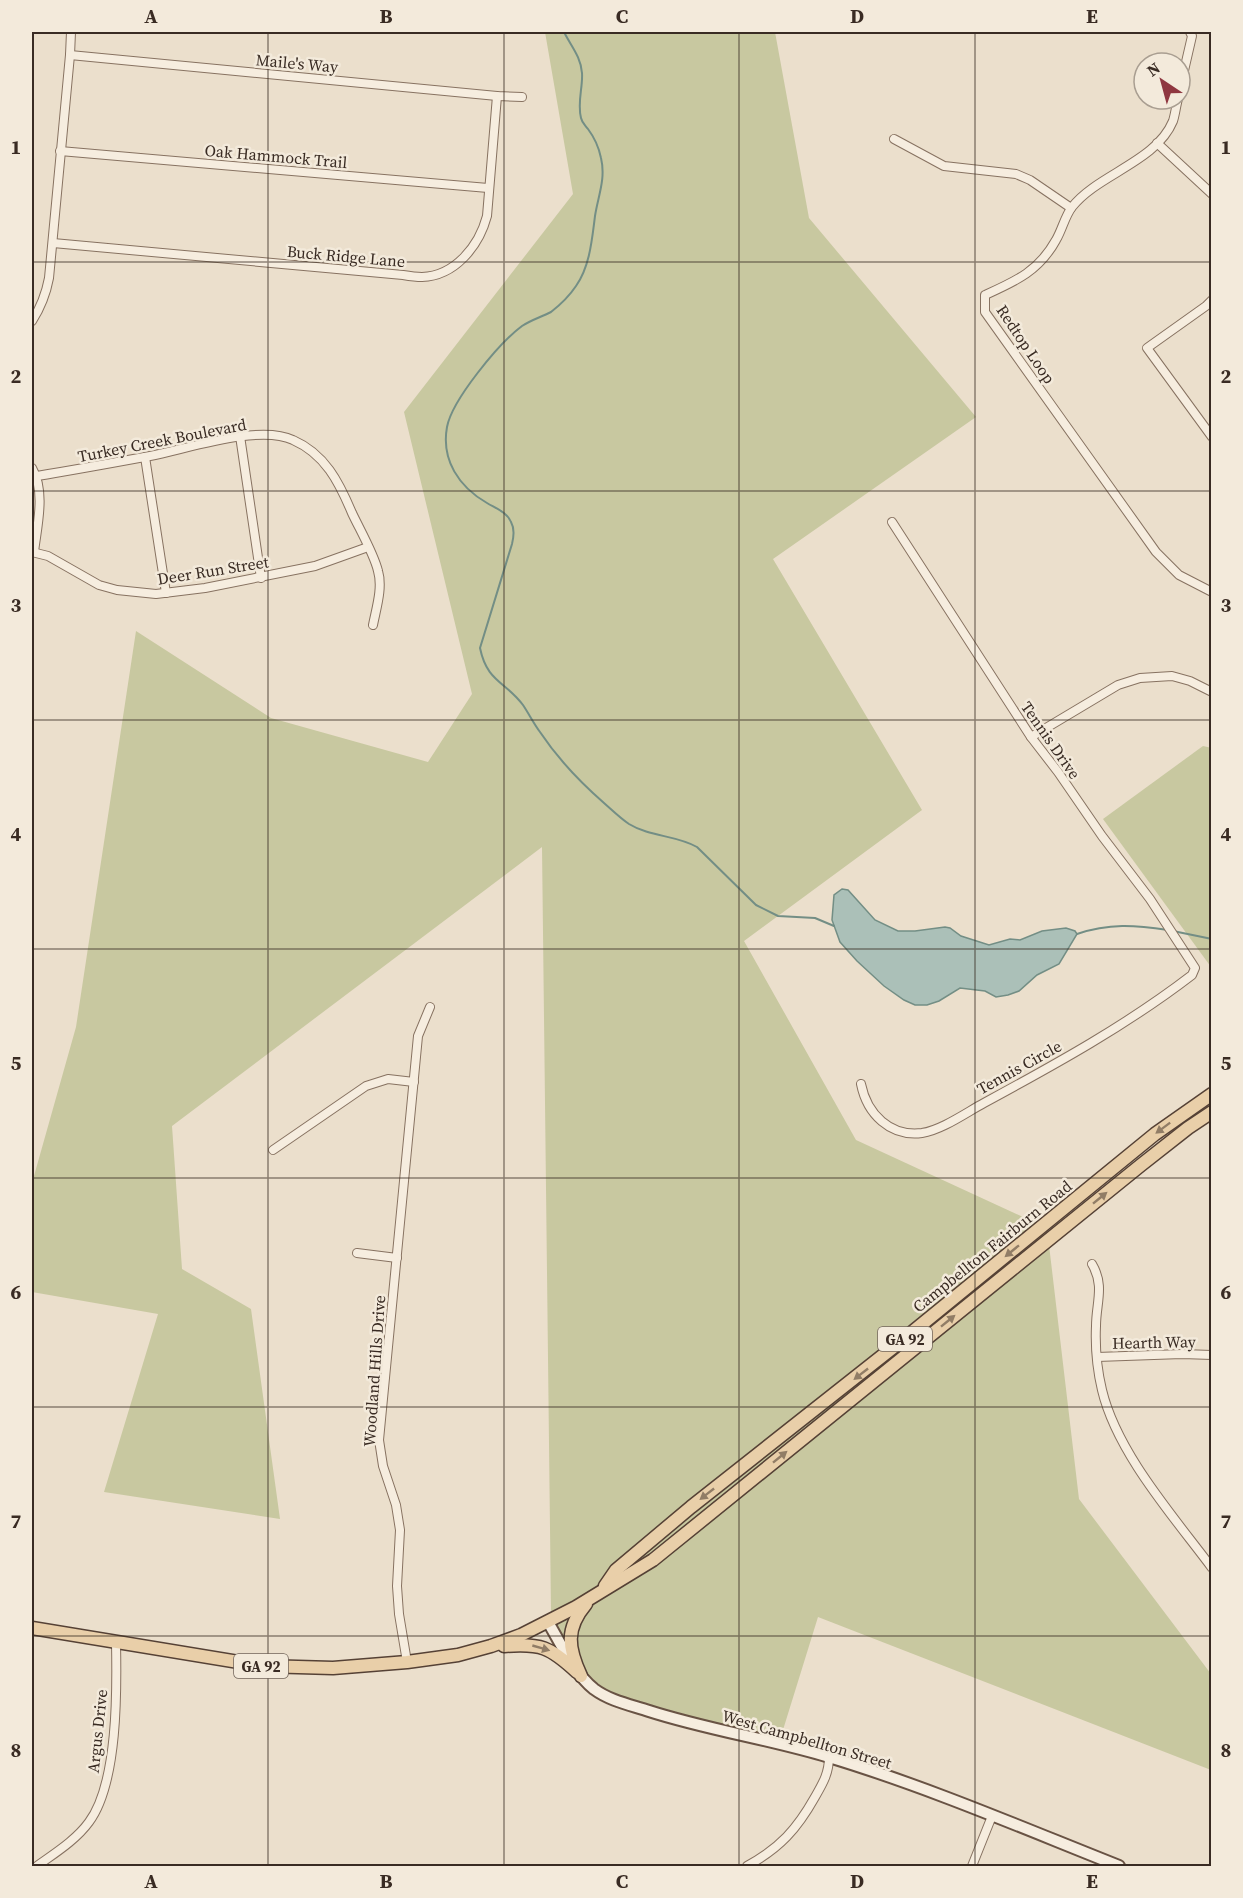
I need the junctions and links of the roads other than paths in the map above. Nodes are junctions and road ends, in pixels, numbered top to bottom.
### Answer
1 (70, 32) edge
2 (1193, 33) edge
3 (1189, 51) edge
4 (70, 55) junction
5 (497, 96) junction
6 (522, 97) dead end
7 (1175, 111) edge
8 (894, 139) dead end
9 (1157, 143) junction
10 (60, 151) junction
11 (488, 189) junction
12 (1212, 194) edge
13 (1071, 208) junction
14 (53, 243) junction
15 (1212, 300) edge
16 (32, 321) edge
17 (240, 436) junction
18 (1212, 437) edge
19 (146, 457) junction
20 (32, 468) edge
21 (37, 476) junction
22 (892, 522) dead end
23 (368, 547) junction
24 (33, 552) edge
25 (261, 578) junction
26 (1212, 592) edge
27 (166, 593) junction
28 (373, 625) dead end
29 (1212, 692) edge
30 (1031, 737) junction
31 (1195, 968) joint
32 (430, 1007) dead end
33 (414, 1082) junction
34 (861, 1084) dead end
35 (1212, 1094) edge
36 (1212, 1112) edge
37 (273, 1150) dead end
38 (357, 1253) dead end
39 (397, 1258) junction
40 (1092, 1264) dead end
41 (1212, 1355) edge
42 (1096, 1357) junction
43 (1212, 1569) edge
44 (603, 1588) junction
45 (548, 1622) junction
46 (32, 1628) edge
47 (116, 1643) junction
48 (491, 1646) junction
49 (407, 1662) junction
50 (581, 1676) junction
51 (830, 1757) junction
52 (992, 1816) junction
53 (37, 1866) edge
54 (747, 1866) edge
55 (972, 1866) edge
56 (1119, 1866) edge

1 - 4 street
2 - 3 street
4 - 5 street, Maile's Way
4 - 10 street
5 - 6 street, Maile's Way
5 - 11 street, Buck Ridge Lane
7 - 9 street, Redtop Loop
8 - 13 street
9 - 12 street
9 - 13 street, Redtop Loop
10 - 11 street, Oak Hammock Trail
10 - 14 street
11 - 14 street, Buck Ridge Lane
13 - 26 street, Redtop Loop
14 - 16 street
15 - 18 street
17 - 19 street, Turkey Creek Boulevard
17 - 23 street, Turkey Creek Boulevard
17 - 25 street
19 - 21 street, Turkey Creek Boulevard
19 - 27 street
20 - 21 street
21 - 24 street
22 - 30 street, Tennis Drive
23 - 25 street, Deer Run Street
23 - 28 street, Turkey Creek Boulevard
24 - 27 street, Deer Run Street
25 - 27 street, Deer Run Street
29 - 30 street
30 - 31 street, Tennis Drive
31 - 34 street, Tennis Circle
32 - 33 street, Woodland Hills Drive
33 - 37 street
33 - 39 street, Woodland Hills Drive
35 -> 44 main road, Campbellton Fairburn Road / GA 92
44 -> 36 main road, Campbellton Fairburn Road / GA 92
38 - 39 street
39 - 49 street, Woodland Hills Drive
40 - 42 street
41 - 42 street, Hearth Way
42 - 43 street
44 - 45 main road, Campbellton Fairburn Road / GA 92
44 - 50 main road
45 - 48 main road, Campbellton Fairburn Road / GA 92
45 - 50 main road, West Campbellton Street
46 - 47 main road, Campbellton Fairburn Road / GA 92
47 - 49 main road, Campbellton Fairburn Road / GA 92
47 - 53 street, Argus Drive
48 - 49 main road, Campbellton Fairburn Road / GA 92
48 -> 50 main road
50 - 51 main road, West Campbellton Street
51 - 52 main road, West Campbellton Street
51 - 54 street
52 - 55 street
52 - 56 main road, West Campbellton Street

